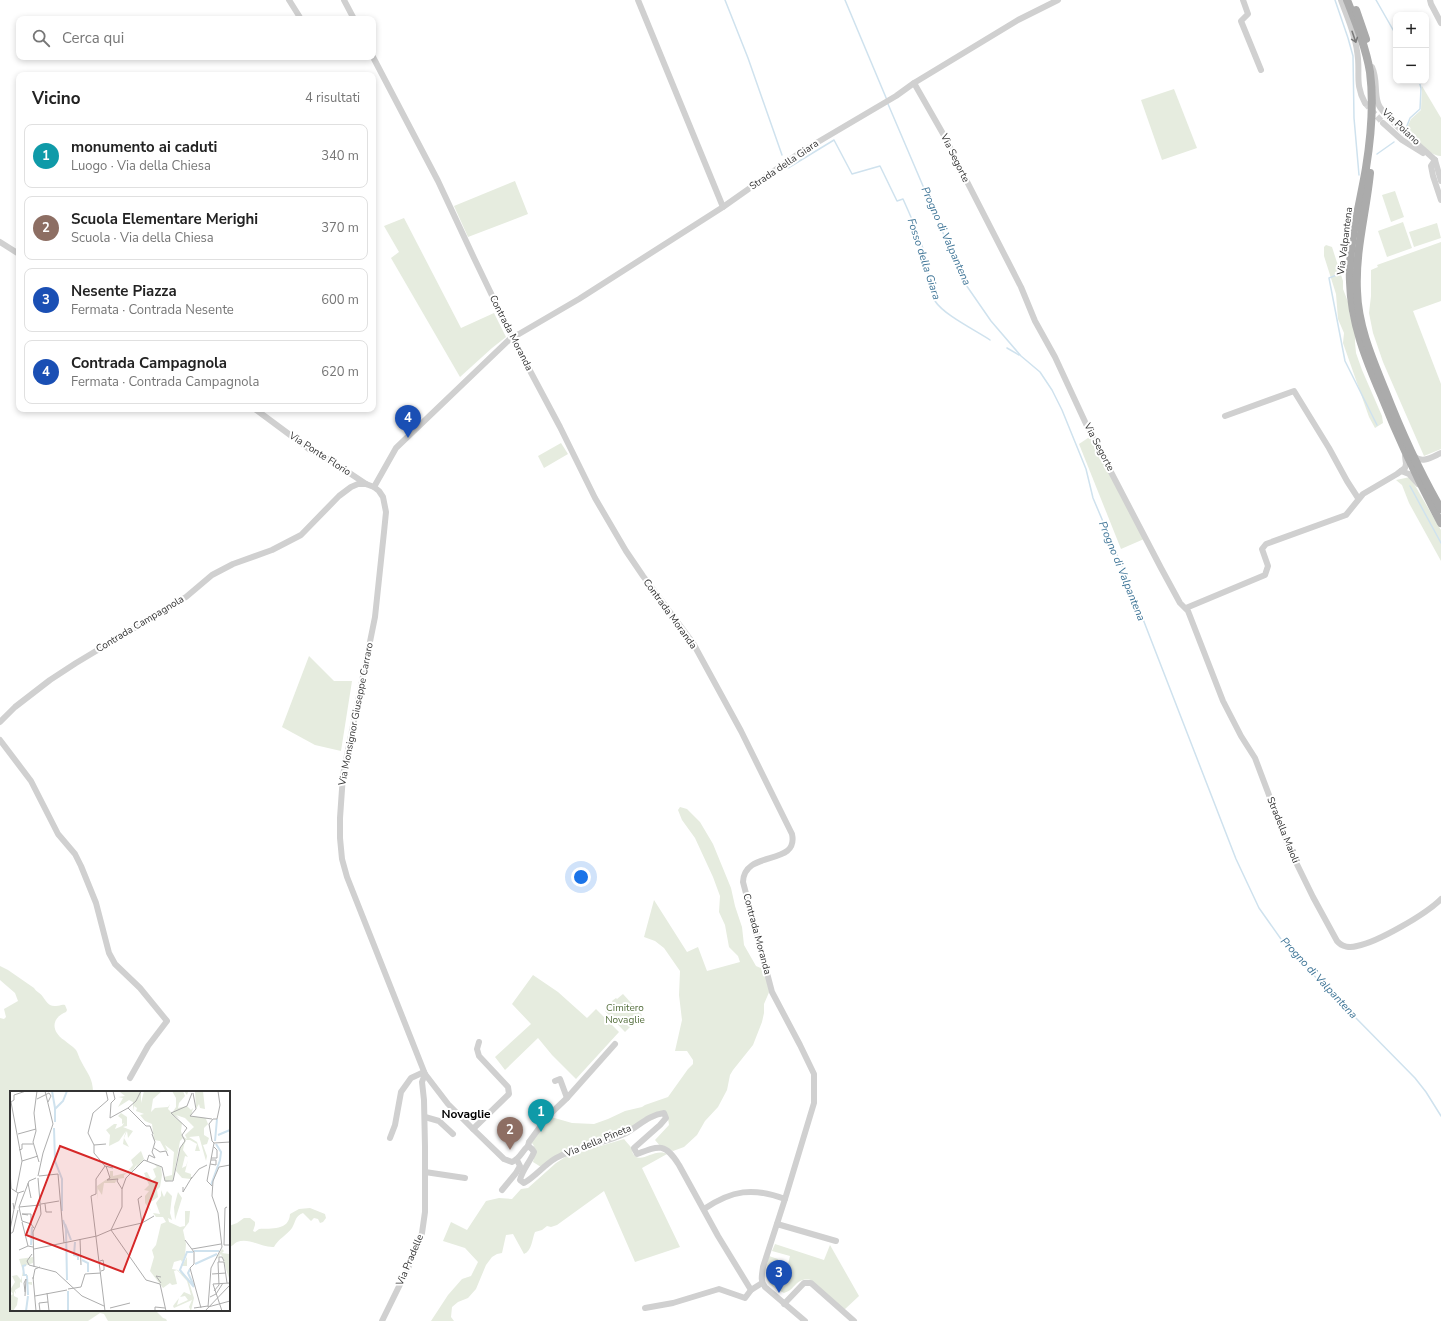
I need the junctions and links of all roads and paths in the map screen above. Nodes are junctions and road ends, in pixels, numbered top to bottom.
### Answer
1 (289, 0) edge
2 (344, 0) edge
3 (638, 0) edge
4 (1058, 0) edge
5 (1243, 0) edge
6 (1341, 0) edge
7 (1347, 0) edge
8 (1352, 0) edge
9 (1430, 0) edge
10 (299, 16) edge
11 (352, 16) edge
12 (1441, 23) edge
13 (374, 60) edge
14 (1372, 67) junction
15 (1261, 70) dead end
16 (914, 83) junction
17 (1365, 103) tunnel mouth
18 (1383, 123) tunnel mouth
19 (1438, 160) edge
20 (1441, 181) edge
21 (1441, 200) edge
22 (723, 207) junction
23 (0, 242) edge
24 (16, 252) edge
25 (512, 337) junction
26 (259, 412) edge
27 (1225, 416) dead end
28 (1401, 444) junction
29 (1441, 453) edge
30 (1412, 454) junction
31 (1428, 459) junction
32 (1420, 471) junction
33 (1401, 472) junction
34 (366, 484) junction
35 (374, 487) junction
36 (1358, 498) junction
37 (1431, 504) junction
38 (1441, 509) edge
39 (1441, 523) edge
40 (1186, 608) junction
41 (0, 722) edge
42 (0, 740) edge
43 (1441, 900) edge
44 (479, 1042) dead end
45 (615, 1044) dead end
46 (425, 1073) junction
47 (130, 1078) dead end
48 (555, 1081) dead end
49 (567, 1098) junction
50 (425, 1117) junction
51 (473, 1129) junction
52 (453, 1134) dead end
53 (390, 1138) dead end
54 (528, 1146) junction
55 (517, 1160) junction
56 (425, 1172) junction
57 (465, 1178) dead end
58 (502, 1190) dead end
59 (785, 1199) junction
60 (704, 1209) junction
61 (777, 1224) junction
62 (836, 1241) dead end
63 (762, 1283) junction
64 (751, 1290) junction
65 (784, 1304) junction
66 (645, 1308) dead end
67 (382, 1321) edge
68 (805, 1321) edge
69 (854, 1321) edge

1 - 10 street
2 - 11 street
3 - 22 street
4 - 16 street, Strada della Giara
5 - 15 street
6 -> 17 street
7 - 28 main road, Via Valpantena
8 - 14 main road, Via Valpantena
9 - 12 street
13 - 25 street, Contrada Moranda
14 - 19 street, Via Poiano
14 - 30 main road, Via Valpantena
16 - 22 street, Strada della Giara
16 - 40 street, Via Segorte
18 - 19 street, Via Poiano
19 - 20 street
19 - 21 street
22 - 25 street, Strada della Giara
23 - 24 street
25 - 35 street
25 - 59 street, Contrada Moranda
26 - 34 street, Via Ponte Florio
27 - 36 street
28 - 33 street, Via Valpantena
28 - 37 main road, Via Valpantena
29 - 31 street
30 - 31 street
30 - 32 main road, Via Valpantena
31 - 32 street
32 - 38 main road, Via Valpantena
33 - 36 street
33 - 37 street, Via Valpantena
34 - 35 street
34 - 41 street, Contrada Campagnola
35 - 46 street, Via Monsignor Giuseppe Carraro
36 - 40 street
37 - 39 main road, Via Valpantena
40 - 43 street, Stradella Maioli
42 - 47 street
44 - 51 street
45 - 49 street
46 - 50 street, Via Pradelle
46 - 51 street
46 - 53 street
48 - 49 street
49 - 54 street
50 - 52 street
50 - 56 street, Via Pradelle
51 - 55 street
54 - 55 street
54 - 60 street, Via della Pineta
55 - 58 street
56 - 57 street
56 - 67 street, Via Pradelle
59 - 60 street
59 - 61 street, Contrada Moranda
60 - 64 street, Via della Pineta
61 - 62 street
61 - 63 street, Contrada Moranda
63 - 64 street
63 - 65 street
64 - 66 street
65 - 68 street
65 - 69 street

